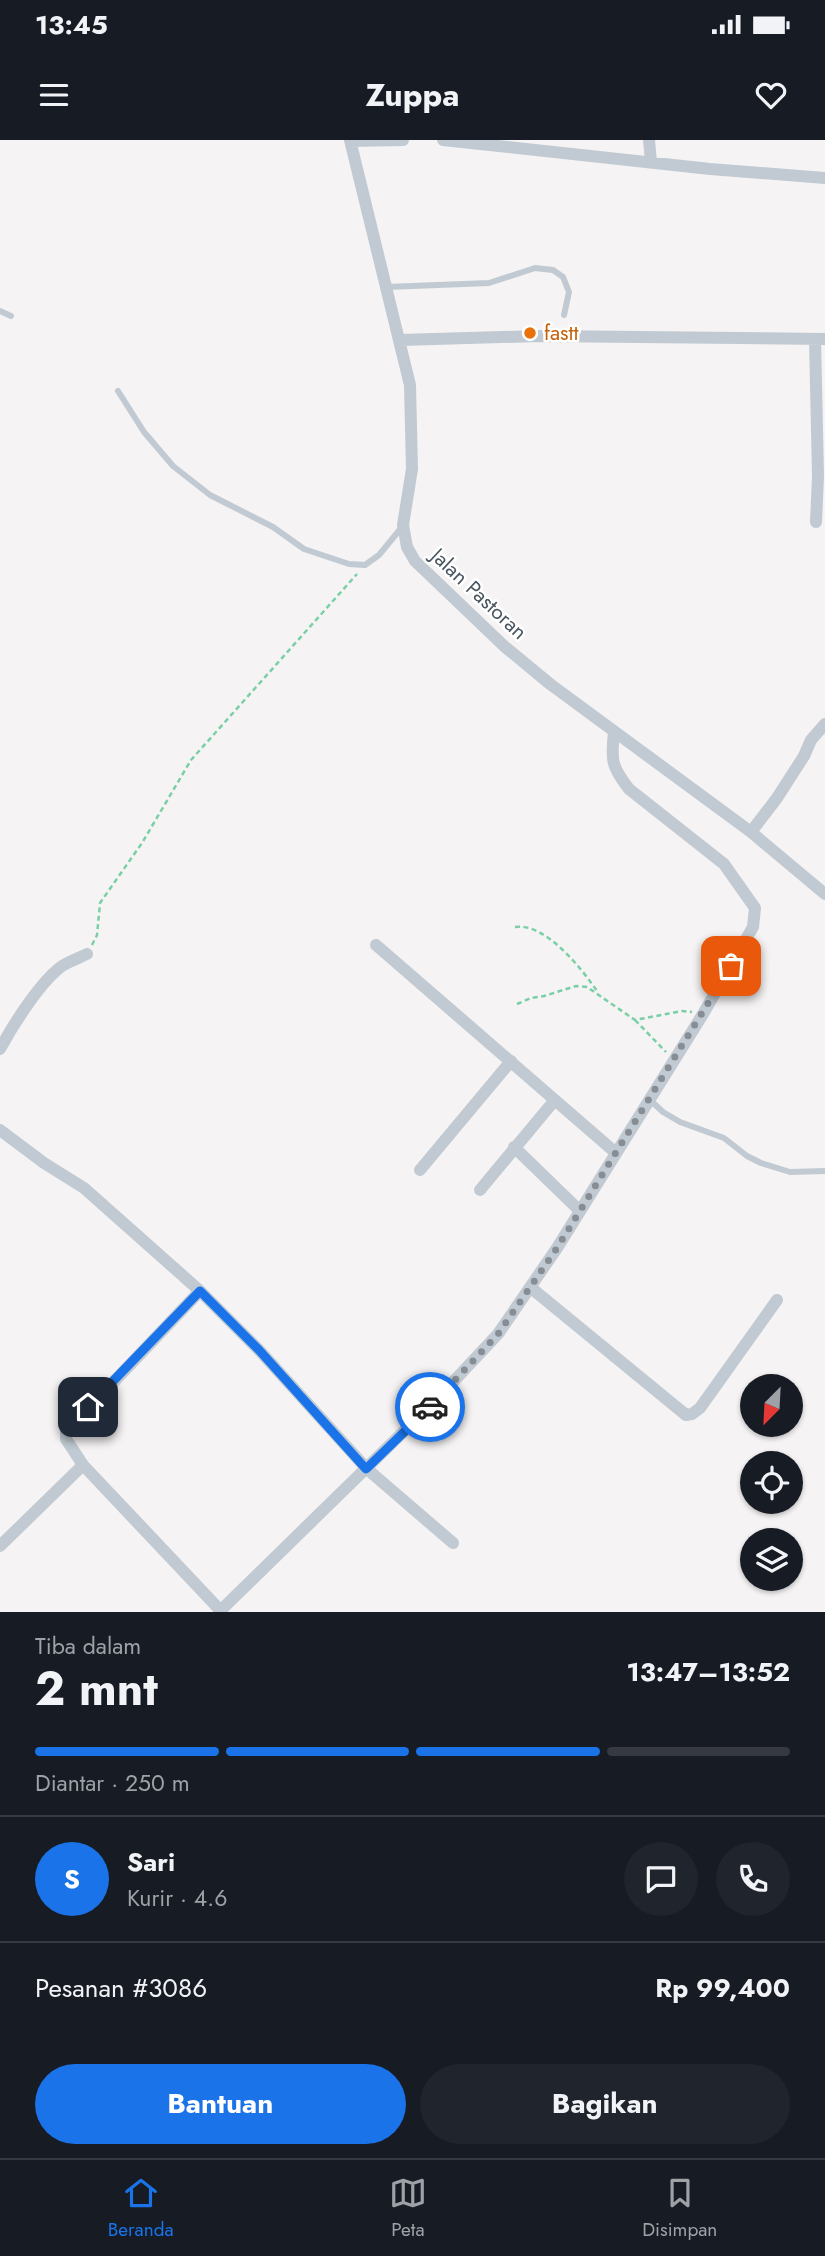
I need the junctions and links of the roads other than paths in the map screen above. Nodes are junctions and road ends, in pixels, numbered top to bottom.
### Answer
1 (403, 140) edge
2 (443, 140) edge
3 (649, 140) edge
4 (350, 141) edge
5 (651, 162) junction
6 (825, 178) edge
7 (387, 287) junction
8 (0, 311) edge
9 (11, 316) dead end
10 (564, 316) dead end
11 (820, 339) edge
12 (400, 340) junction
13 (118, 391) dead end
14 (816, 522) dead end
15 (403, 525) junction
16 (825, 724) edge
17 (614, 732) junction
18 (751, 832) junction
19 (825, 894) edge
20 (376, 945) dead end
21 (87, 954) road end
22 (0, 1049) edge
23 (511, 1061) junction
24 (649, 1100) junction
25 (554, 1101) junction
26 (0, 1130) edge
27 (514, 1147) junction
28 (616, 1153) junction
29 (420, 1170) dead end
30 (825, 1171) edge
31 (480, 1190) dead end
32 (580, 1211) junction
33 (530, 1287) junction
34 (200, 1291) junction
35 (777, 1300) dead end
36 (83, 1465) junction
37 (366, 1469) junction
38 (453, 1543) dead end
39 (0, 1546) edge
40 (220, 1611) edge

1 - 4 street
2 - 5 street
3 - 5 street
4 - 7 street, Jalan Pastoran
5 - 6 street
7 - 10 lane
7 - 12 street, Jalan Pastoran
8 - 9 lane
11 - 12 street
11 - 14 street
12 - 15 street, Jalan Pastoran
13 - 15 lane
15 - 17 street, Jalan Pastoran
16 - 18 street
17 - 18 street, Jalan Pastoran
17 - 24 street
18 - 19 street, Jalan Pastoran
20 - 23 street
21 - 22 street
23 - 25 street
23 - 29 street
24 - 28 street
24 - 30 lane
25 - 27 street
25 - 28 street
26 - 34 street
27 - 31 street
27 - 32 street
28 - 32 street
32 - 33 street
33 - 35 street
33 - 37 street
34 - 36 street
34 - 37 street
36 - 39 street
36 - 40 street
37 - 38 street
37 - 40 street

